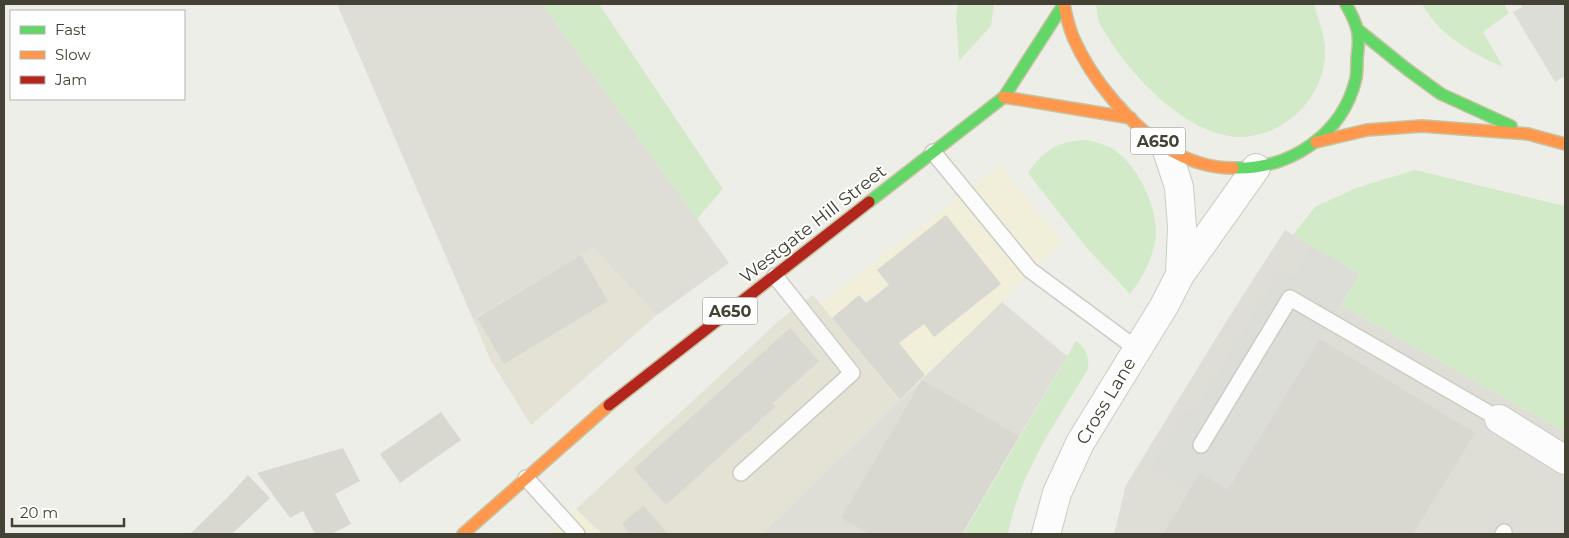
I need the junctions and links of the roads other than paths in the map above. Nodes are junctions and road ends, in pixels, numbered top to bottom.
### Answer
1 (1064, 4) edge
2 (1346, 4) edge
3 (1357, 29) junction
4 (1004, 97) junction
5 (1131, 118) junction
6 (1528, 134) junction
7 (1316, 142) junction
8 (1565, 144) edge
9 (1166, 147) junction
10 (933, 152) junction
11 (1256, 168) junction
12 (1180, 275) junction
13 (775, 276) junction
14 (1137, 348) junction
15 (1499, 419) joint
16 (1201, 445) dead end
17 (1565, 460) edge
18 (742, 473) dead end
19 (526, 478) junction
20 (463, 534) edge
21 (577, 534) edge
22 (1046, 534) edge

1 - 4 highway, Westgate Hill Street / A650
1 - 5 highway, A650
2 - 3 highway, A650
3 - 6 highway, A650
3 - 7 highway, A650
4 - 5 highway, A650
4 - 10 highway, Westgate Hill Street / A650
5 - 9 highway, A650
6 - 7 highway, A650
6 - 8 highway, A650
7 - 11 highway, A650
9 - 11 highway, A650
9 - 12 street, Cross Lane
10 - 13 highway, Westgate Hill Street / A650
10 - 14 lane
11 - 12 street, Cross Lane
12 - 14 street, Cross Lane
13 - 18 lane
13 - 19 highway, Westgate Hill Street / A650
14 - 22 street, Cross Lane
15 - 16 lane
15 - 17 street
19 - 20 highway, Westgate Hill Street / A650
19 - 21 lane

